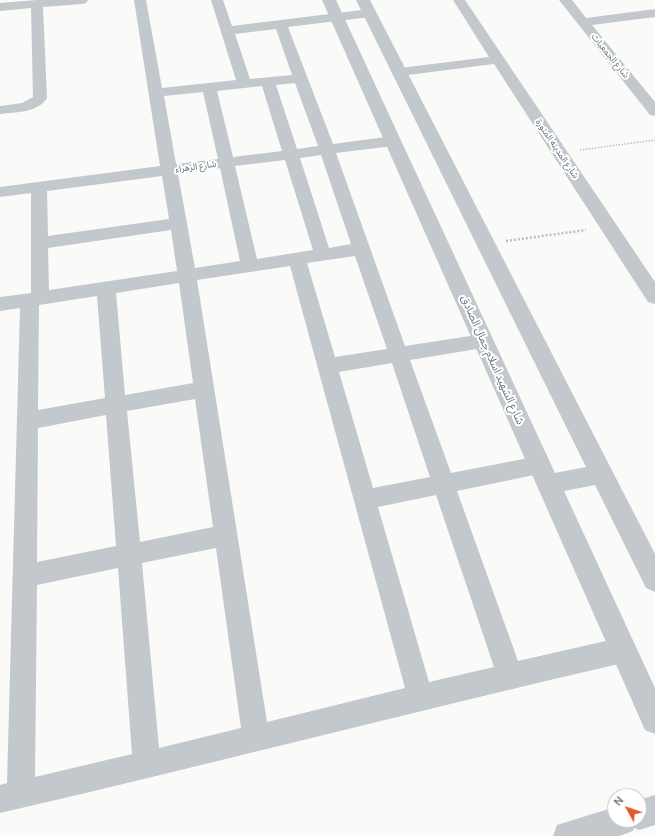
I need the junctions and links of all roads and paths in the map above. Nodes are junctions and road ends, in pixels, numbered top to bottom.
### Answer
1 (82, 0) edge
2 (140, 0) edge
3 (217, 0) edge
4 (459, 0) edge
5 (566, 0) edge
6 (6, 4) edge
7 (37, 5) junction
8 (367, 7) edge
9 (333, 9) edge
10 (655, 13) edge
11 (583, 22) junction
12 (281, 25) junction
13 (228, 31) junction
14 (497, 60) junction
15 (400, 72) junction
16 (301, 78) junction
17 (268, 82) junction
18 (244, 83) junction
19 (209, 87) junction
20 (155, 93) junction
21 (0, 110) edge
22 (655, 112) edge
23 (655, 140) edge
24 (393, 141) junction
25 (327, 150) junction
26 (560, 152) junction
27 (291, 154) junction
28 (227, 162) junction
29 (169, 170) junction
30 (39, 187) junction
31 (0, 192) edge
32 (178, 223) junction
33 (608, 227) junction
34 (40, 243) junction
35 (486, 244) junction
36 (362, 249) junction
37 (323, 255) junction
38 (297, 259) junction
39 (250, 266) junction
40 (187, 276) junction
41 (106, 288) junction
42 (655, 297) edge
43 (35, 299) junction
44 (0, 304) edge
45 (483, 341) junction
46 (398, 354) junction
47 (328, 366) junction
48 (204, 388) junction
49 (116, 404) junction
50 (27, 421) junction
51 (544, 474) junction
52 (602, 474) junction
53 (443, 484) junction
54 (365, 500) junction
55 (225, 534) junction
56 (129, 554) junction
57 (25, 576) junction
58 (655, 580) edge
59 (623, 650) junction
60 (510, 675) junction
61 (421, 699) junction
62 (655, 720) edge
63 (256, 739) junction
64 (147, 764) junction
65 (11, 796) edge
66 (607, 824) edge
67 (568, 836) edge

1 - 7 street
2 - 20 street
3 - 13 street
4 - 14 street, شارع المدينه المنورة
5 - 11 street, شارع الجمعيات
6 - 7 street
7 - 21 street
8 - 9 street
8 - 15 street
9 - 12 street
9 - 24 street, شارع الشهيد اسلام جمال الصادق
10 - 11 street
11 - 22 street, شارع الجمعيات
12 - 13 street
12 - 16 street
13 - 18 street
14 - 15 street
14 - 26 street, شارع المدينه المنورة
15 - 35 street
16 - 17 street
16 - 25 street
17 - 18 street
17 - 27 street
18 - 19 street
19 - 20 street
19 - 28 street
20 - 29 street
23 - 26 path
24 - 25 street, شارع الزهراء
24 - 45 street, شارع الشهيد اسلام جمال الصادق
25 - 27 street, شارع الزهراء
25 - 36 street
26 - 33 street, شارع المدينه المنورة
27 - 28 street, شارع الزهراء
27 - 37 street
28 - 29 street, شارع الزهراء
28 - 39 street
29 - 30 street, شارع الزهراء
29 - 32 street
30 - 31 street, شارع الزهراء
30 - 34 street
32 - 34 street
32 - 40 street
33 - 35 path
33 - 42 street, شارع المدينه المنورة
34 - 43 street
35 - 52 street
36 - 37 street
36 - 46 street
37 - 38 street
38 - 39 street
38 - 47 street
39 - 40 street
40 - 41 street
40 - 48 street
41 - 43 street
41 - 49 street
43 - 44 street
43 - 50 street
45 - 46 street
45 - 51 street, شارع الشهيد اسلام جمال الصادق
46 - 47 street
46 - 53 street
47 - 54 street
48 - 49 street
48 - 55 street
49 - 50 street
49 - 56 street
50 - 57 street
51 - 52 street
51 - 53 street
51 - 59 street, شارع الشهيد اسلام جمال الصادق
52 - 58 street
53 - 54 street
53 - 60 street
54 - 61 street
55 - 56 street
55 - 63 street
56 - 57 street
56 - 64 street
57 - 65 street
59 - 60 street
59 - 62 street, شارع الشهيد اسلام جمال الصادق
60 - 61 street
61 - 63 street
63 - 64 street
64 - 65 street
66 - 67 street

